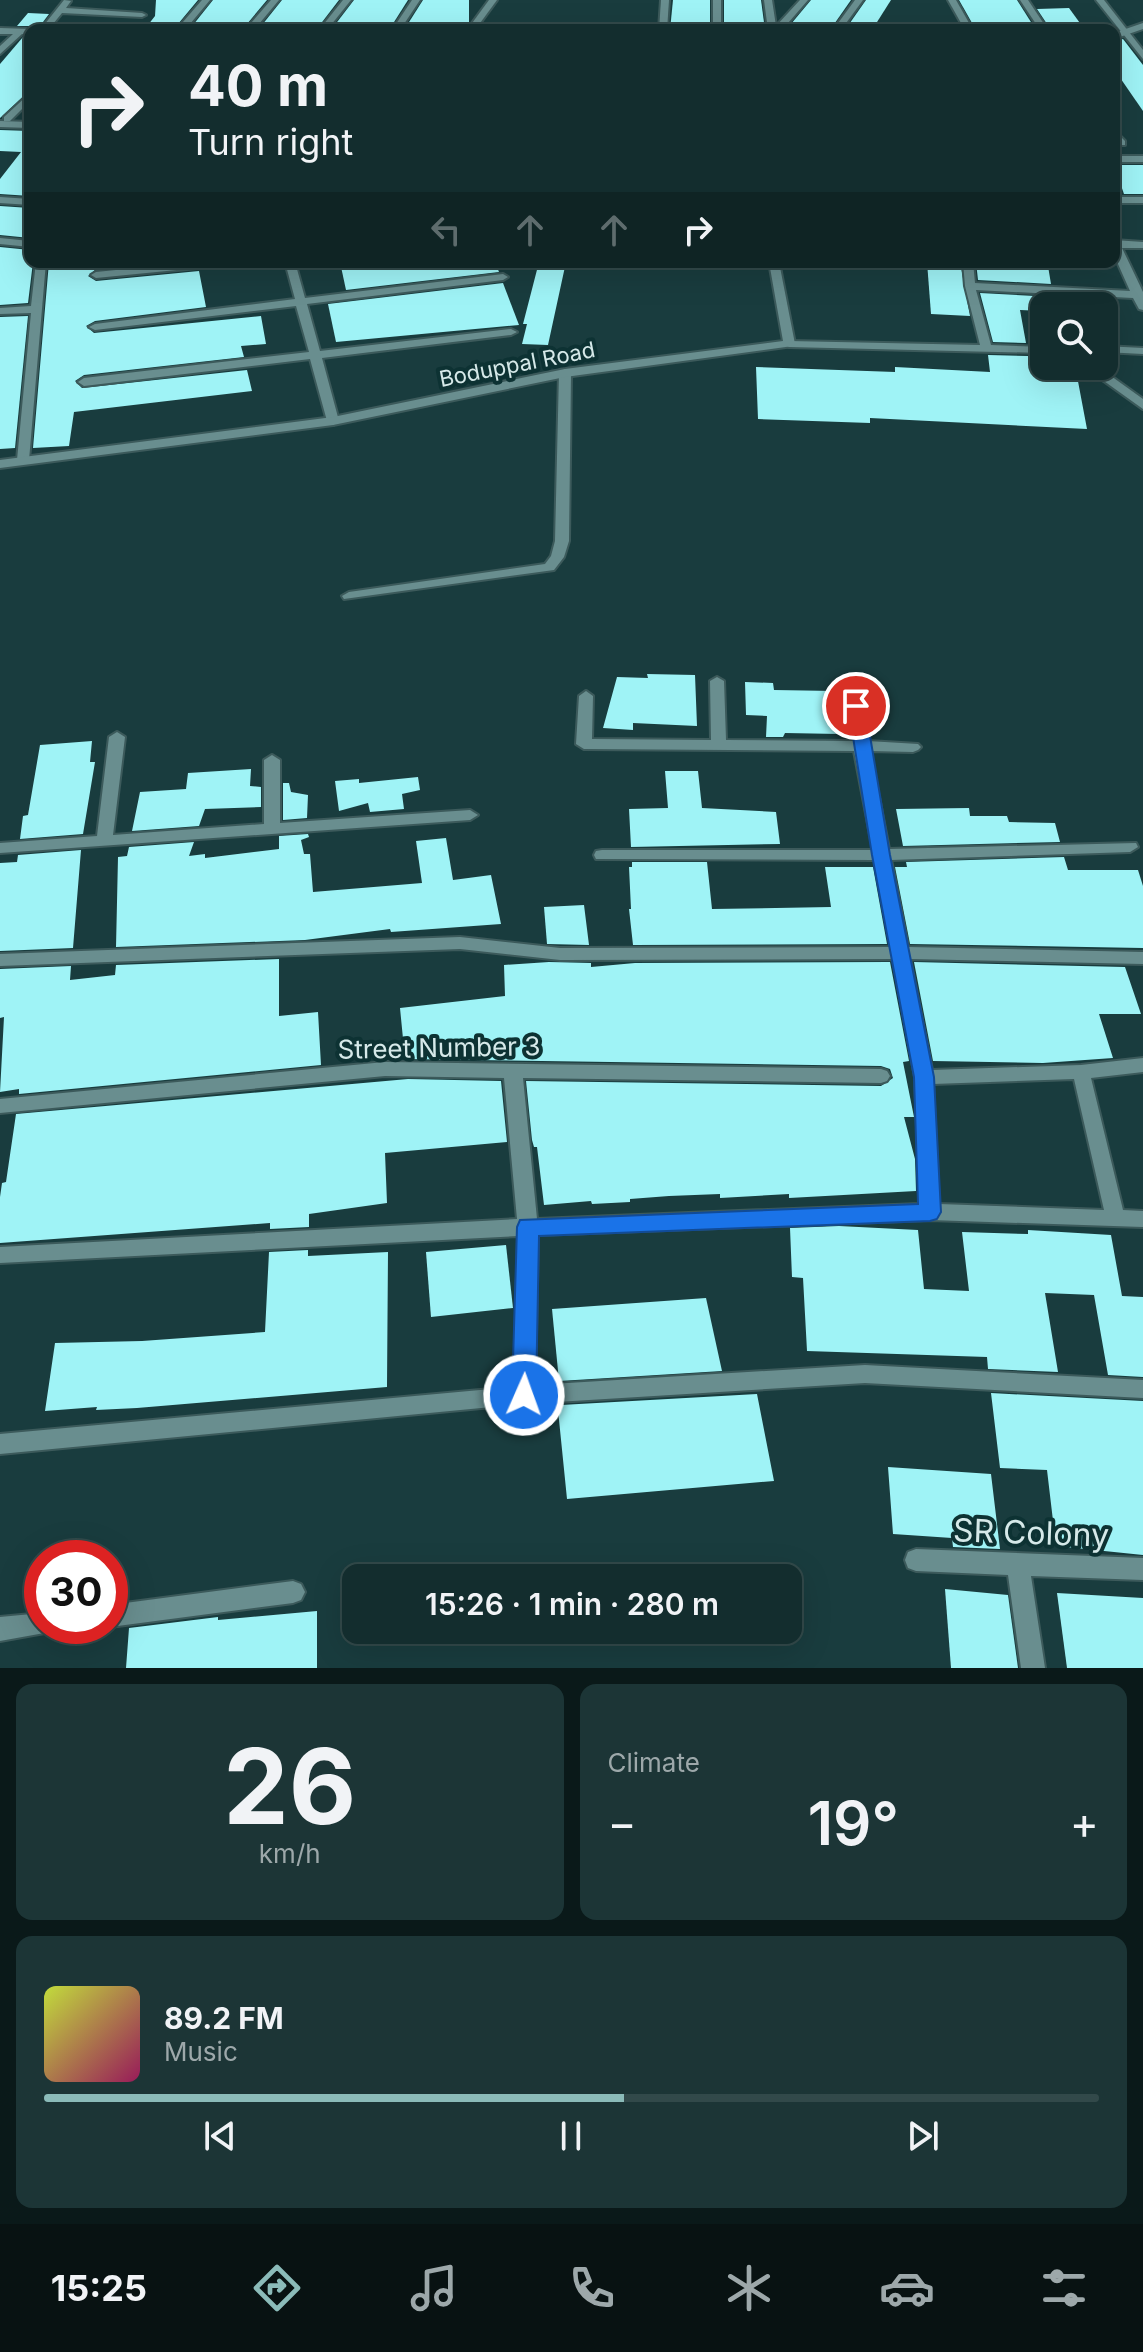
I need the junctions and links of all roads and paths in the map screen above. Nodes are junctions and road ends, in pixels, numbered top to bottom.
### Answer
1 (68, 0) edge
2 (206, 0) edge
3 (275, 0) edge
4 (347, 0) edge
5 (416, 0) edge
6 (493, 0) edge
7 (665, 0) edge
8 (717, 0) edge
9 (768, 0) edge
10 (804, 0) edge
11 (859, 0) edge
12 (952, 0) edge
13 (1024, 0) edge
14 (1100, 0) edge
15 (60, 10) junction
16 (142, 15) dead end
17 (49, 24) edge
18 (185, 24) edge
19 (254, 24) edge
20 (328, 24) edge
21 (400, 24) edge
22 (475, 24) edge
23 (663, 24) edge
24 (717, 24) edge
25 (773, 24) edge
26 (780, 24) edge
27 (841, 24) edge
28 (966, 24) edge
29 (1040, 24) edge
30 (1119, 24) edge
31 (1120, 26) edge
32 (1143, 26) edge
33 (0, 31) edge
34 (24, 32) edge
35 (1125, 32) junction
36 (24, 33) edge
37 (1120, 34) edge
38 (0, 51) edge
39 (1143, 56) edge
40 (24, 102) edge
41 (24, 122) edge
42 (2, 123) edge
43 (1120, 140) edge
44 (1122, 143) dead end
45 (1120, 159) edge
46 (1143, 159) edge
47 (0, 200) edge
48 (1120, 200) edge
49 (1143, 200) edge
50 (24, 202) edge
51 (0, 241) edge
52 (24, 243) edge
53 (1120, 244) edge
54 (1143, 245) edge
55 (1120, 255) edge
56 (40, 268) edge
57 (167, 268) edge
58 (292, 268) edge
59 (775, 268) edge
60 (968, 268) edge
61 (96, 275) dead end
62 (503, 277) dead end
63 (970, 286) junction
64 (1141, 294) edge
65 (302, 300) junction
66 (1143, 307) edge
67 (34, 309) junction
68 (0, 311) edge
69 (95, 327) dead end
70 (511, 332) dead end
71 (789, 344) junction
72 (986, 347) junction
73 (1030, 349) edge
74 (1118, 350) edge
75 (1143, 351) edge
76 (316, 356) junction
77 (565, 373) junction
78 (1108, 380) edge
79 (84, 382) dead end
80 (1143, 405) edge
81 (333, 421) junction
82 (23, 460) junction
83 (0, 464) edge
84 (349, 596) dead end
85 (717, 681) dead end
86 (586, 696) dead end
87 (856, 706) dead end
88 (117, 737) dead end
89 (719, 744) junction
90 (861, 746) junction
91 (913, 747) dead end
92 (272, 760) dead end
93 (470, 815) dead end
94 (272, 828) junction
95 (104, 840) junction
96 (1130, 847) dead end
97 (0, 848) edge
98 (602, 855) dead end
99 (881, 855) junction
100 (901, 953) junction
101 (1143, 958) edge
102 (0, 960) edge
103 (1143, 1065) edge
104 (513, 1071) junction
105 (1081, 1072) junction
106 (881, 1076) dead end
107 (924, 1077) junction
108 (0, 1106) edge
109 (930, 1212) junction
110 (1115, 1217) junction
111 (1143, 1219) edge
112 (528, 1227) junction
113 (0, 1255) edge
114 (1143, 1389) edge
115 (524, 1395) junction
116 (0, 1444) edge
117 (916, 1560) dead end
118 (1018, 1563) junction
119 (1143, 1569) edge
120 (293, 1592) dead end
121 (128, 1614) edge
122 (24, 1626) edge
123 (0, 1629) edge
124 (1033, 1668) edge

1 - 15 street
2 - 18 street
3 - 19 street
4 - 20 street
5 - 21 street
6 - 22 street
7 - 23 street
8 - 24 street
9 - 25 street
10 - 26 street
11 - 27 street
12 - 28 street
13 - 29 street
14 - 30 street
15 - 16 street
15 - 17 street
31 - 35 street
32 - 35 street
33 - 34 street
35 - 37 street
35 - 39 street
36 - 38 street
40 - 42 street
41 - 42 street
43 - 44 street
45 - 46 street
47 - 50 street
48 - 49 street
51 - 52 street
53 - 54 street
55 - 64 street
56 - 67 street
57 - 61 street
58 - 65 street
59 - 71 street
60 - 63 street
62 - 65 street
63 - 64 street
63 - 72 street
64 - 66 street
65 - 69 street
65 - 76 street
67 - 68 street
67 - 82 street
70 - 76 street
71 - 72 street, Boduppal Road
71 - 77 street, Boduppal Road
72 - 73 street, Boduppal Road
74 - 75 street
76 - 79 street
76 - 81 street
77 - 81 street, Boduppal Road
77 - 84 street
78 - 80 street
81 - 82 street, Boduppal Road
82 - 83 street, Boduppal Road
85 - 89 street
86 - 89 street
87 - 90 street
88 - 95 street
89 - 90 street
90 - 91 street
90 - 99 street
92 - 94 street
93 - 94 street
94 - 95 street
95 - 97 street
96 - 99 street
98 - 99 street
99 - 100 street
100 - 101 street
100 - 102 street
100 - 107 street
103 - 105 street
104 - 106 street, Street Number 3
104 - 108 street, Street Number 3
104 - 112 street
105 - 107 street
105 - 110 street
107 - 109 street
109 - 110 street
109 - 112 street
110 - 111 street
112 - 113 street
112 - 115 street
114 - 115 street
115 - 116 street
117 - 118 street, SR Colony
118 - 119 street, SR Colony
118 - 124 street
120 - 121 street
122 - 123 street

